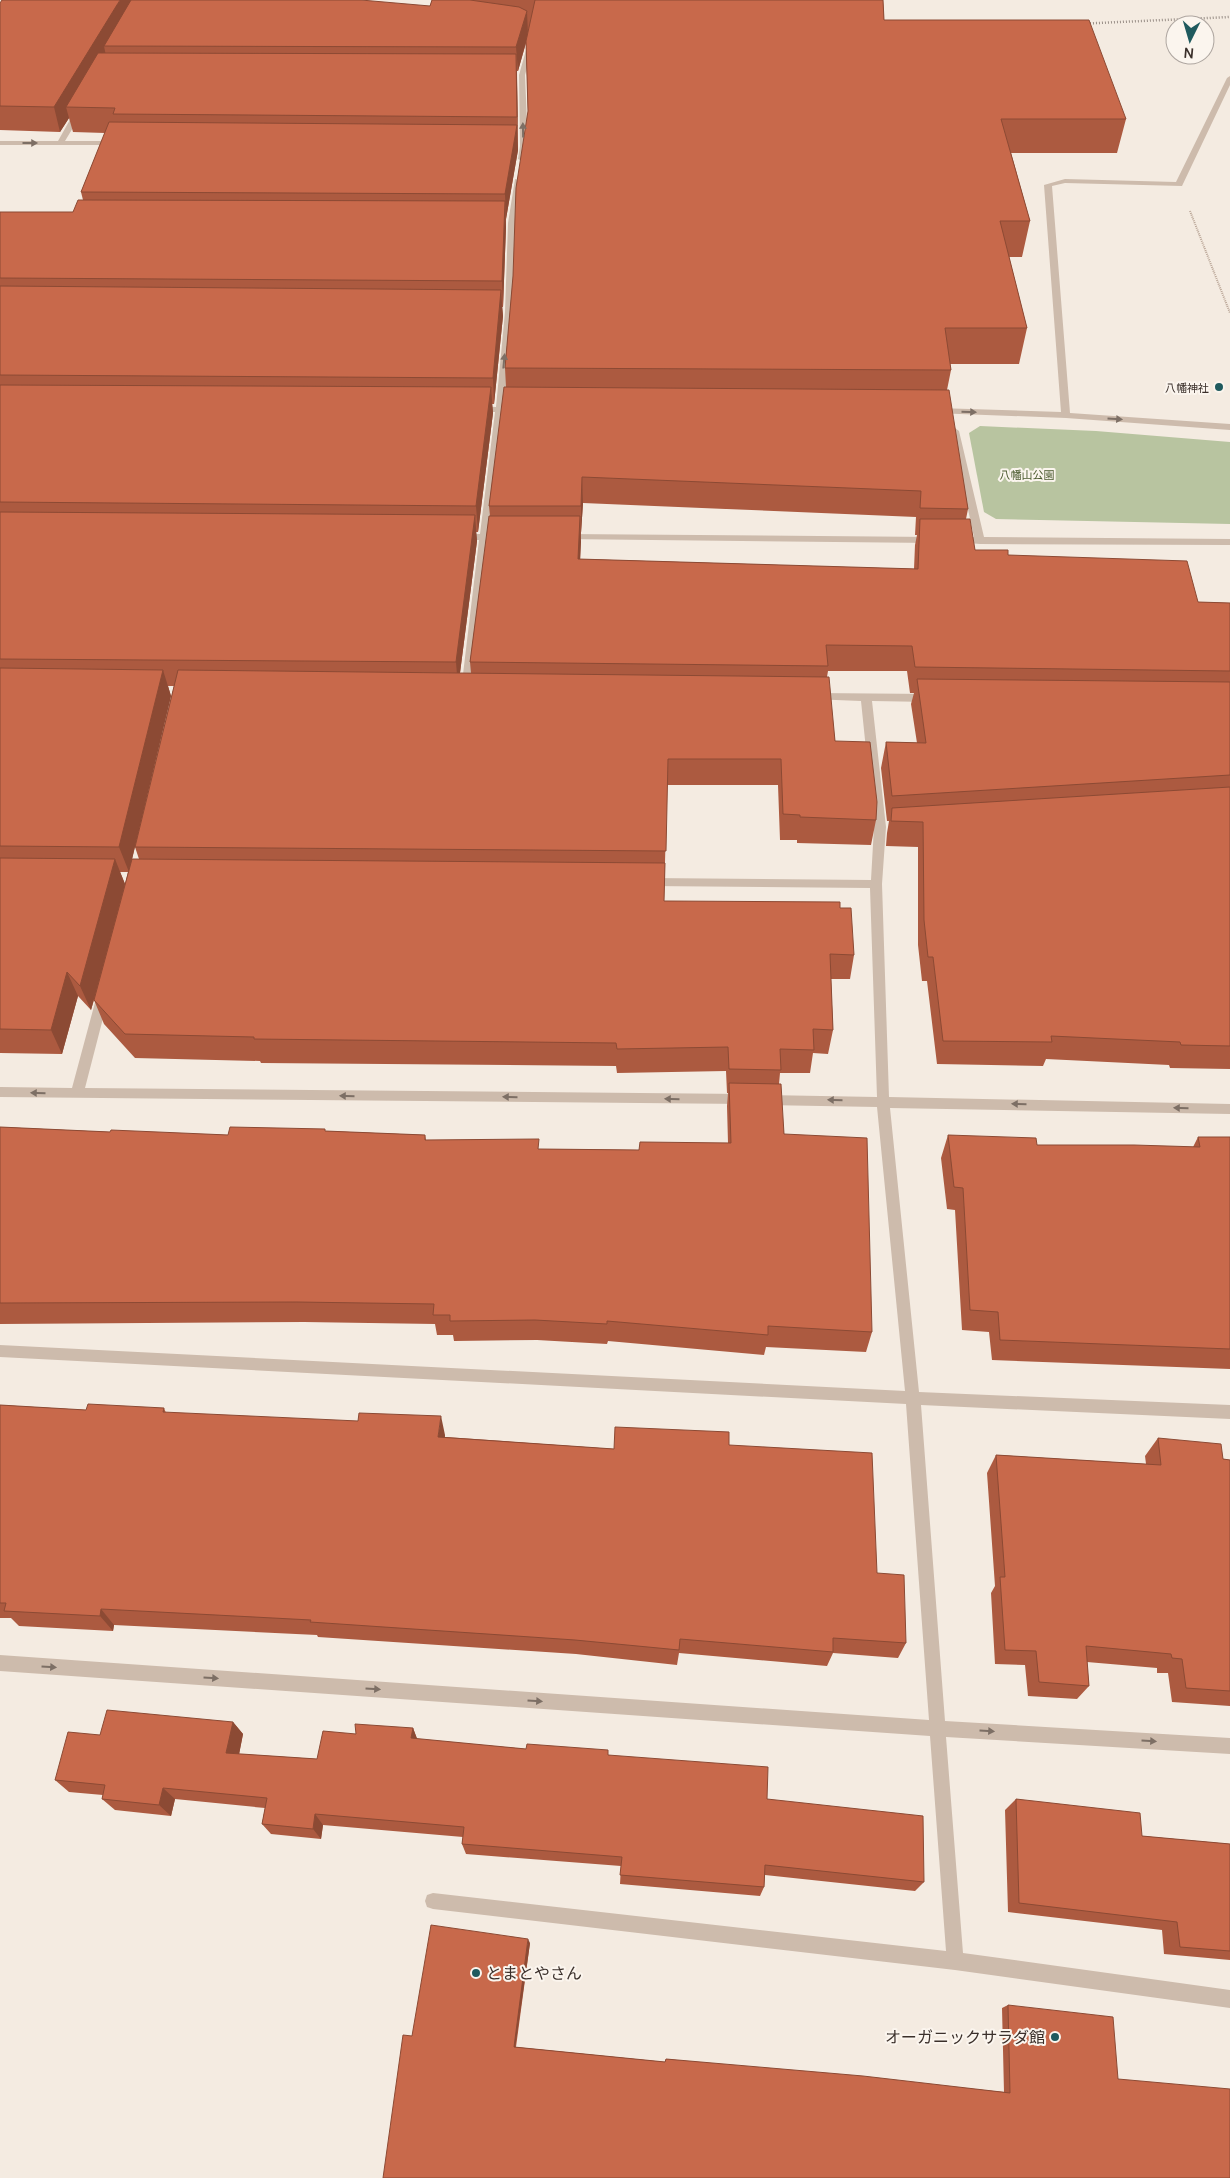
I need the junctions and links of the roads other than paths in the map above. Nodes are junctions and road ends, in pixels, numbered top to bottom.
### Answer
1 (533, 34) edge
2 (512, 75) edge
3 (522, 75) junction
4 (1230, 78) edge
5 (83, 105) edge
6 (0, 143) edge
7 (60, 143) junction
8 (129, 144) edge
9 (514, 146) edge
10 (524, 146) junction
11 (521, 165) edge
12 (519, 175) edge
13 (502, 223) edge
14 (512, 223) junction
15 (499, 312) edge
16 (509, 312) junction
17 (471, 409) edge
18 (500, 410) junction
19 (530, 410) edge
20 (930, 411) edge
21 (950, 411) junction
22 (1066, 415) junction
23 (1230, 427) edge
24 (454, 536) edge
25 (483, 537) junction
26 (513, 537) edge
27 (553, 537) edge
28 (980, 540) junction
29 (1230, 542) edge
30 (465, 693) edge
31 (807, 697) edge
32 (866, 697) junction
33 (944, 698) edge
34 (639, 882) edge
35 (876, 884) junction
36 (106, 981) edge
37 (0, 1092) edge
38 (77, 1093) junction
39 (883, 1101) junction
40 (1230, 1109) edge
41 (0, 1351) edge
42 (913, 1398) junction
43 (1230, 1412) edge
44 (0, 1664) edge
45 (938, 1728) junction
46 (1230, 1746) edge
47 (433, 1901) dead end
48 (955, 1961) junction
49 (1230, 1999) edge

1 - 3 street
2 - 3 street
10 -> 3 street
4 - 22 street
5 - 7 street
6 -> 7 street
7 - 8 street
9 - 10 street
10 - 11 street
12 - 14 street
13 - 14 street
14 - 16 street
15 - 16 street
18 -> 16 street
17 - 18 street
18 - 19 street
18 - 25 street
20 - 21 street
21 -> 22 street
21 - 28 street
22 -> 23 street
24 - 25 street
25 - 26 street
25 - 30 street
27 - 28 street
28 - 29 street
31 - 32 street
32 - 33 street
32 - 35 street
34 - 35 street
35 - 39 street
36 - 38 street
38 -> 37 street
39 -> 38 street
40 -> 39 street
39 - 42 street
41 - 42 street
42 - 43 street
42 - 45 street
44 -> 45 street
45 -> 46 street
45 - 48 street
47 - 48 street
48 - 49 street

